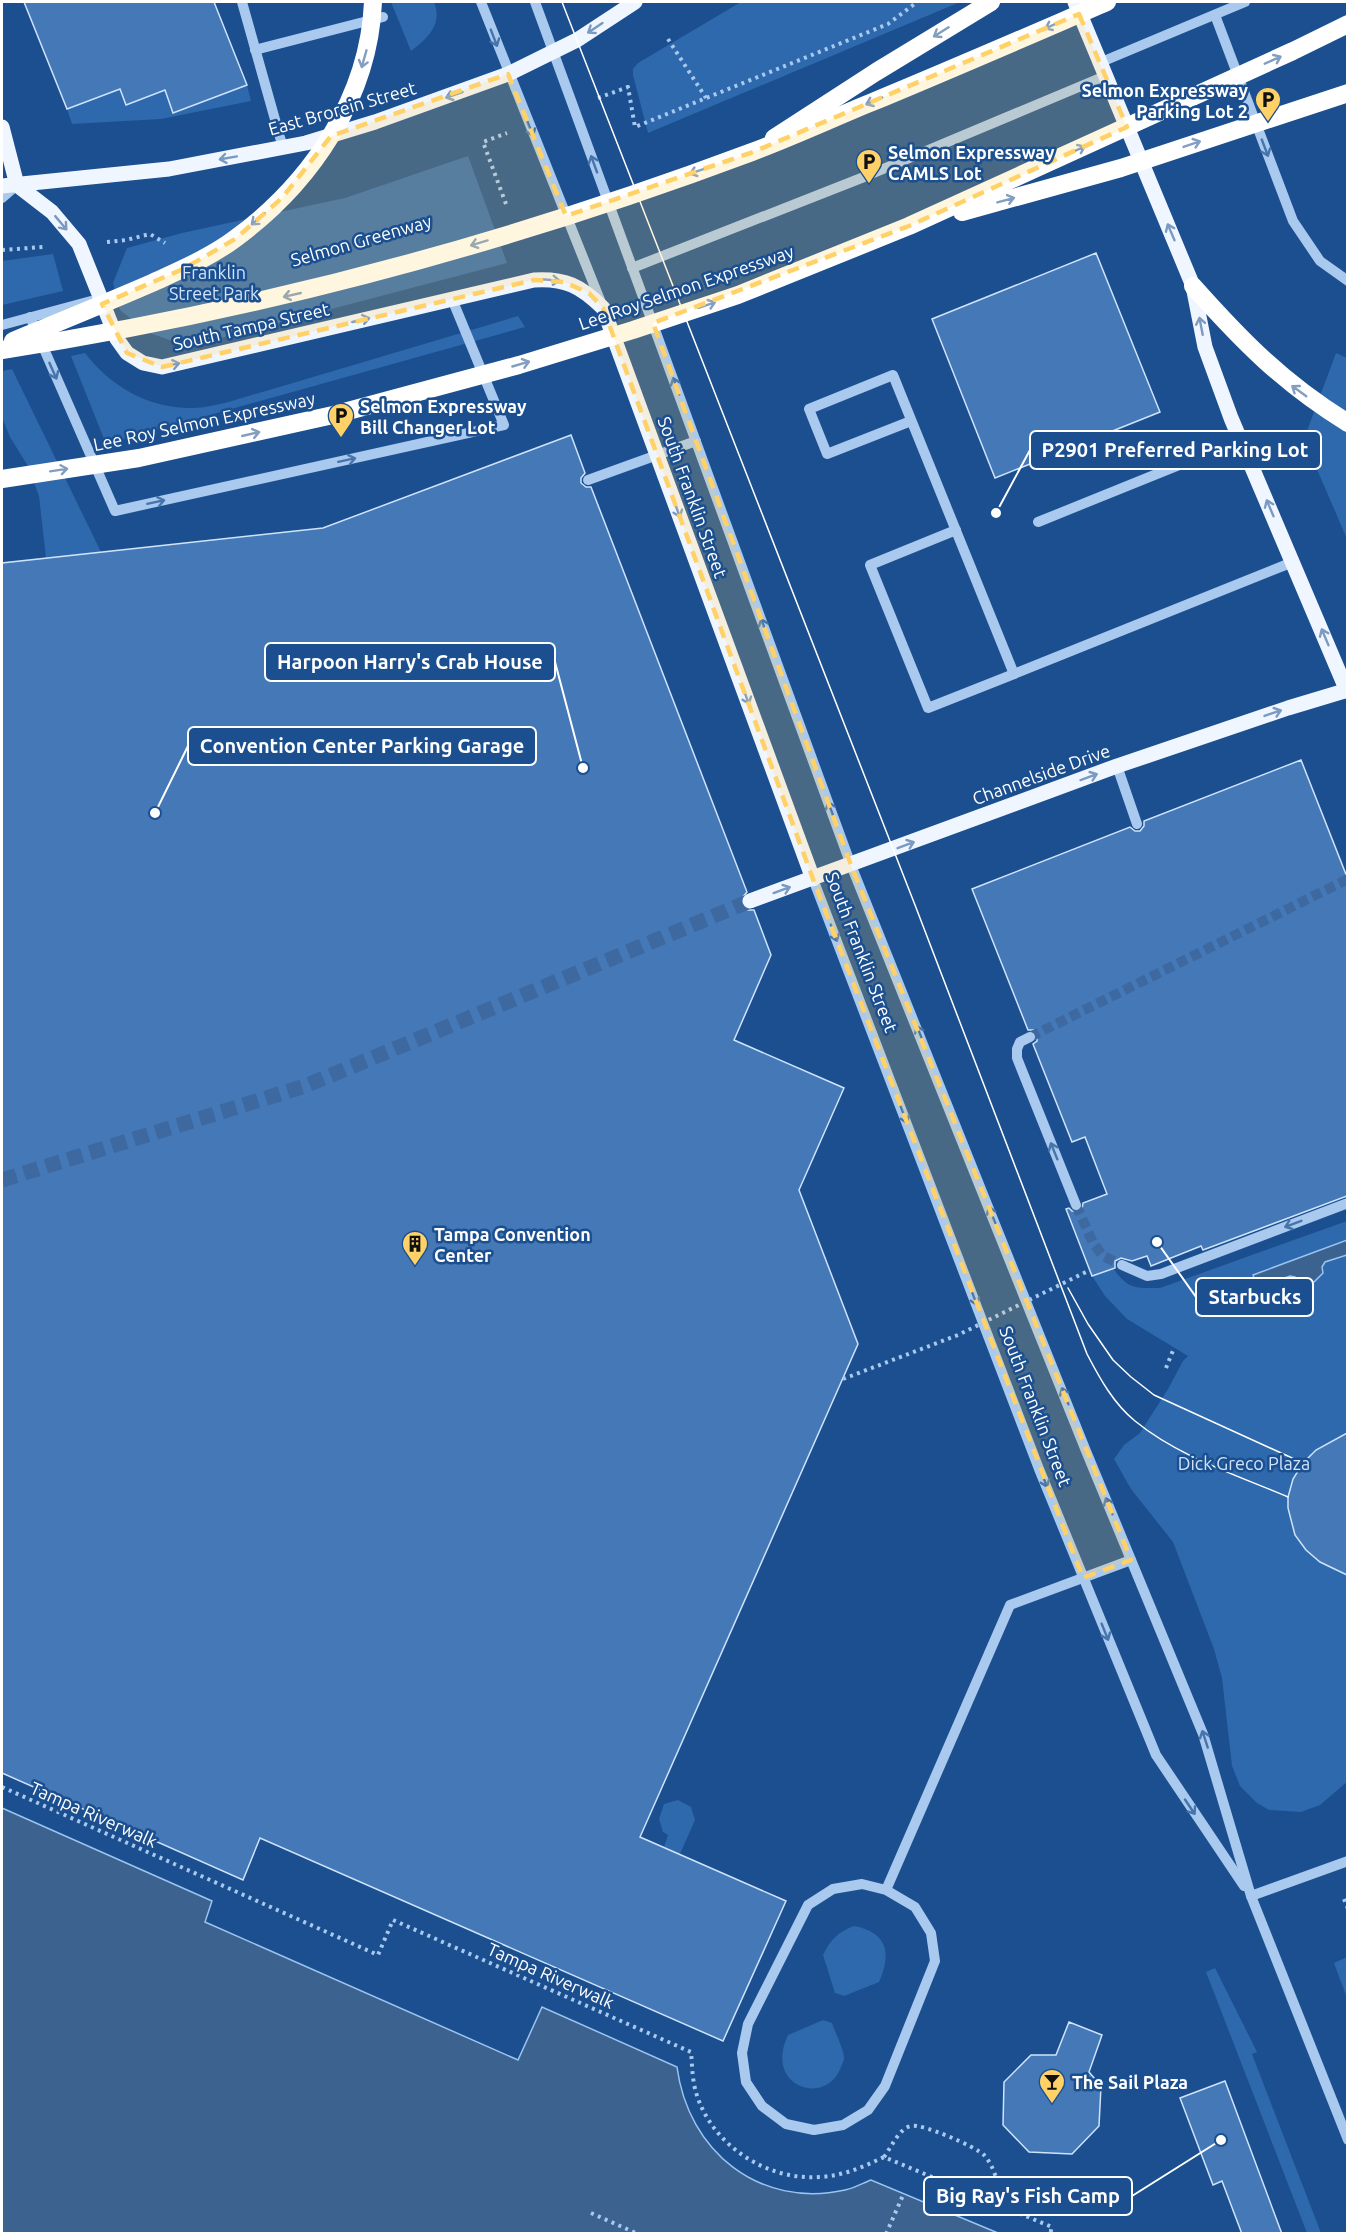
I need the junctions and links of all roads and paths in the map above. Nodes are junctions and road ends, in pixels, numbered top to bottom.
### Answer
1 (242, 2) edge
2 (481, 2) edge
3 (535, 2) edge
4 (635, 2) edge
5 (917, 2) edge
6 (991, 2) edge
7 (1074, 2) edge
8 (1107, 2) edge
9 (1245, 2) edge
10 (378, 9) edge
11 (1215, 15) junction
12 (1347, 24) edge
13 (668, 39) dead end
14 (255, 50) junction
15 (554, 53) junction
16 (1102, 69) junction
17 (508, 74) junction
18 (620, 90) dead end
19 (1347, 93) edge
20 (705, 98) junction
21 (2, 127) edge
22 (496, 137) dead end
23 (283, 148) junction
24 (753, 152) junction
25 (9, 185) edge
26 (2, 198) edge
27 (508, 210) dead end
28 (909, 226) junction
29 (126, 240) dead end
30 (48, 246) dead end
31 (169, 246) dead end
32 (2, 250) edge
33 (632, 268) junction
34 (1347, 281) edge
35 (1193, 285) junction
36 (100, 298) junction
37 (452, 299) junction
38 (603, 308) junction
39 (30, 317) junction
40 (2, 325) edge
41 (2, 347) edge
42 (911, 420) junction
43 (1347, 423) edge
44 (1240, 440) junction
45 (696, 441) junction
46 (657, 455) junction
47 (2, 479) edge
48 (588, 480) dead end
49 (1038, 522) dead end
50 (956, 530) junction
51 (1293, 562) junction
52 (1014, 674) junction
53 (1347, 691) edge
54 (1117, 766) junction
55 (1137, 824) dead end
56 (851, 865) junction
57 (813, 879) junction
58 (750, 901) tunnel mouth
59 (1030, 1037) tunnel mouth
60 (1347, 1203) edge
61 (1076, 1205) tunnel mouth
62 (1122, 1265) tunnel mouth
63 (1090, 1270) dead end
64 (1174, 1347) dead end
65 (1166, 1368) dead end
66 (843, 1379) dead end
67 (1131, 1560) junction
68 (1083, 1578) junction
69 (2, 1787) edge
70 (1347, 1860) edge
71 (886, 1890) junction
72 (1251, 1896) junction
73 (1344, 1899) dead end
74 (1347, 1909) edge
75 (1347, 2140) edge
76 (884, 2157) junction
77 (904, 2193) dead end
78 (1005, 2208) junction
79 (591, 2213) dead end
80 (626, 2231) edge
81 (638, 2234) edge
82 (886, 2234) edge
83 (1050, 2234) edge

1 - 14 street
2 -> 17 street, South Franklin Street
3 - 15 street, South Franklin Street
4 -> 15 main road, East Brorein Street
5 - 20 path
6 -> 24 highway, bridge
7 - 16 main road
8 -> 24 highway, bridge
9 - 11 street
10 - 14 street
10 -> 41 highway, bridge
11 - 16 street
11 -> 34 street
28 -> 12 highway, Lee Roy Selmon Expressway, bridge
13 - 20 path
14 - 23 street
15 - 17 main road, East Brorein Street
33 -> 15 street, South Franklin Street
16 - 33 street
35 -> 16 main road
17 -> 23 main road, East Brorein Street
17 -> 38 street, South Franklin Street
18 - 20 path
28 -> 19 highway, bridge
21 - 25 main road
22 - 27 path
23 -> 25 main road, East Brorein Street
24 -> 41 highway, bridge
25 - 26 street
25 -> 36 main road, South Tampa Street
47 -> 28 highway, Lee Roy Selmon Expressway, bridge
29 - 31 path
30 - 32 path
45 -> 33 street, South Franklin Street
43 -> 35 highway
44 -> 35 main road
36 -> 37 main road, South Tampa Street
36 - 39 street
37 -> 38 main road, South Tampa Street
39 -> 37 street
38 - 46 main road, South Franklin Street
39 - 40 street
42 - 42 street
42 - 50 street
44 - 49 street
51 -> 44 main road
45 - 46 street
56 -> 45 street, South Franklin Street
46 - 48 street
46 -> 57 main road, South Franklin Street
50 - 52 street
50 - 52 street
51 - 52 street
53 -> 51 main road
54 -> 53 main road, Channelside Drive
54 - 55 street
56 -> 54 main road, Channelside Drive
56 - 57 main road, Channelside Drive
67 -> 56 street, South Franklin Street
58 -> 57 main road, Channelside Drive
57 -> 68 street, South Franklin Street
61 -> 59 street
60 -> 62 street
63 - 66 path, bridge
64 - 65 path
67 - 68 street
72 -> 67 street, South Franklin Street
68 - 71 street
68 -> 72 street, South Franklin Street
69 - 76 path, Tampa Riverwalk
70 - 72 street
71 - 71 street
72 - 75 street, South Franklin Street
73 - 74 path
76 - 78 path
76 - 78 path
77 - 82 path
78 - 83 path
79 - 80 path
80 - 81 path

